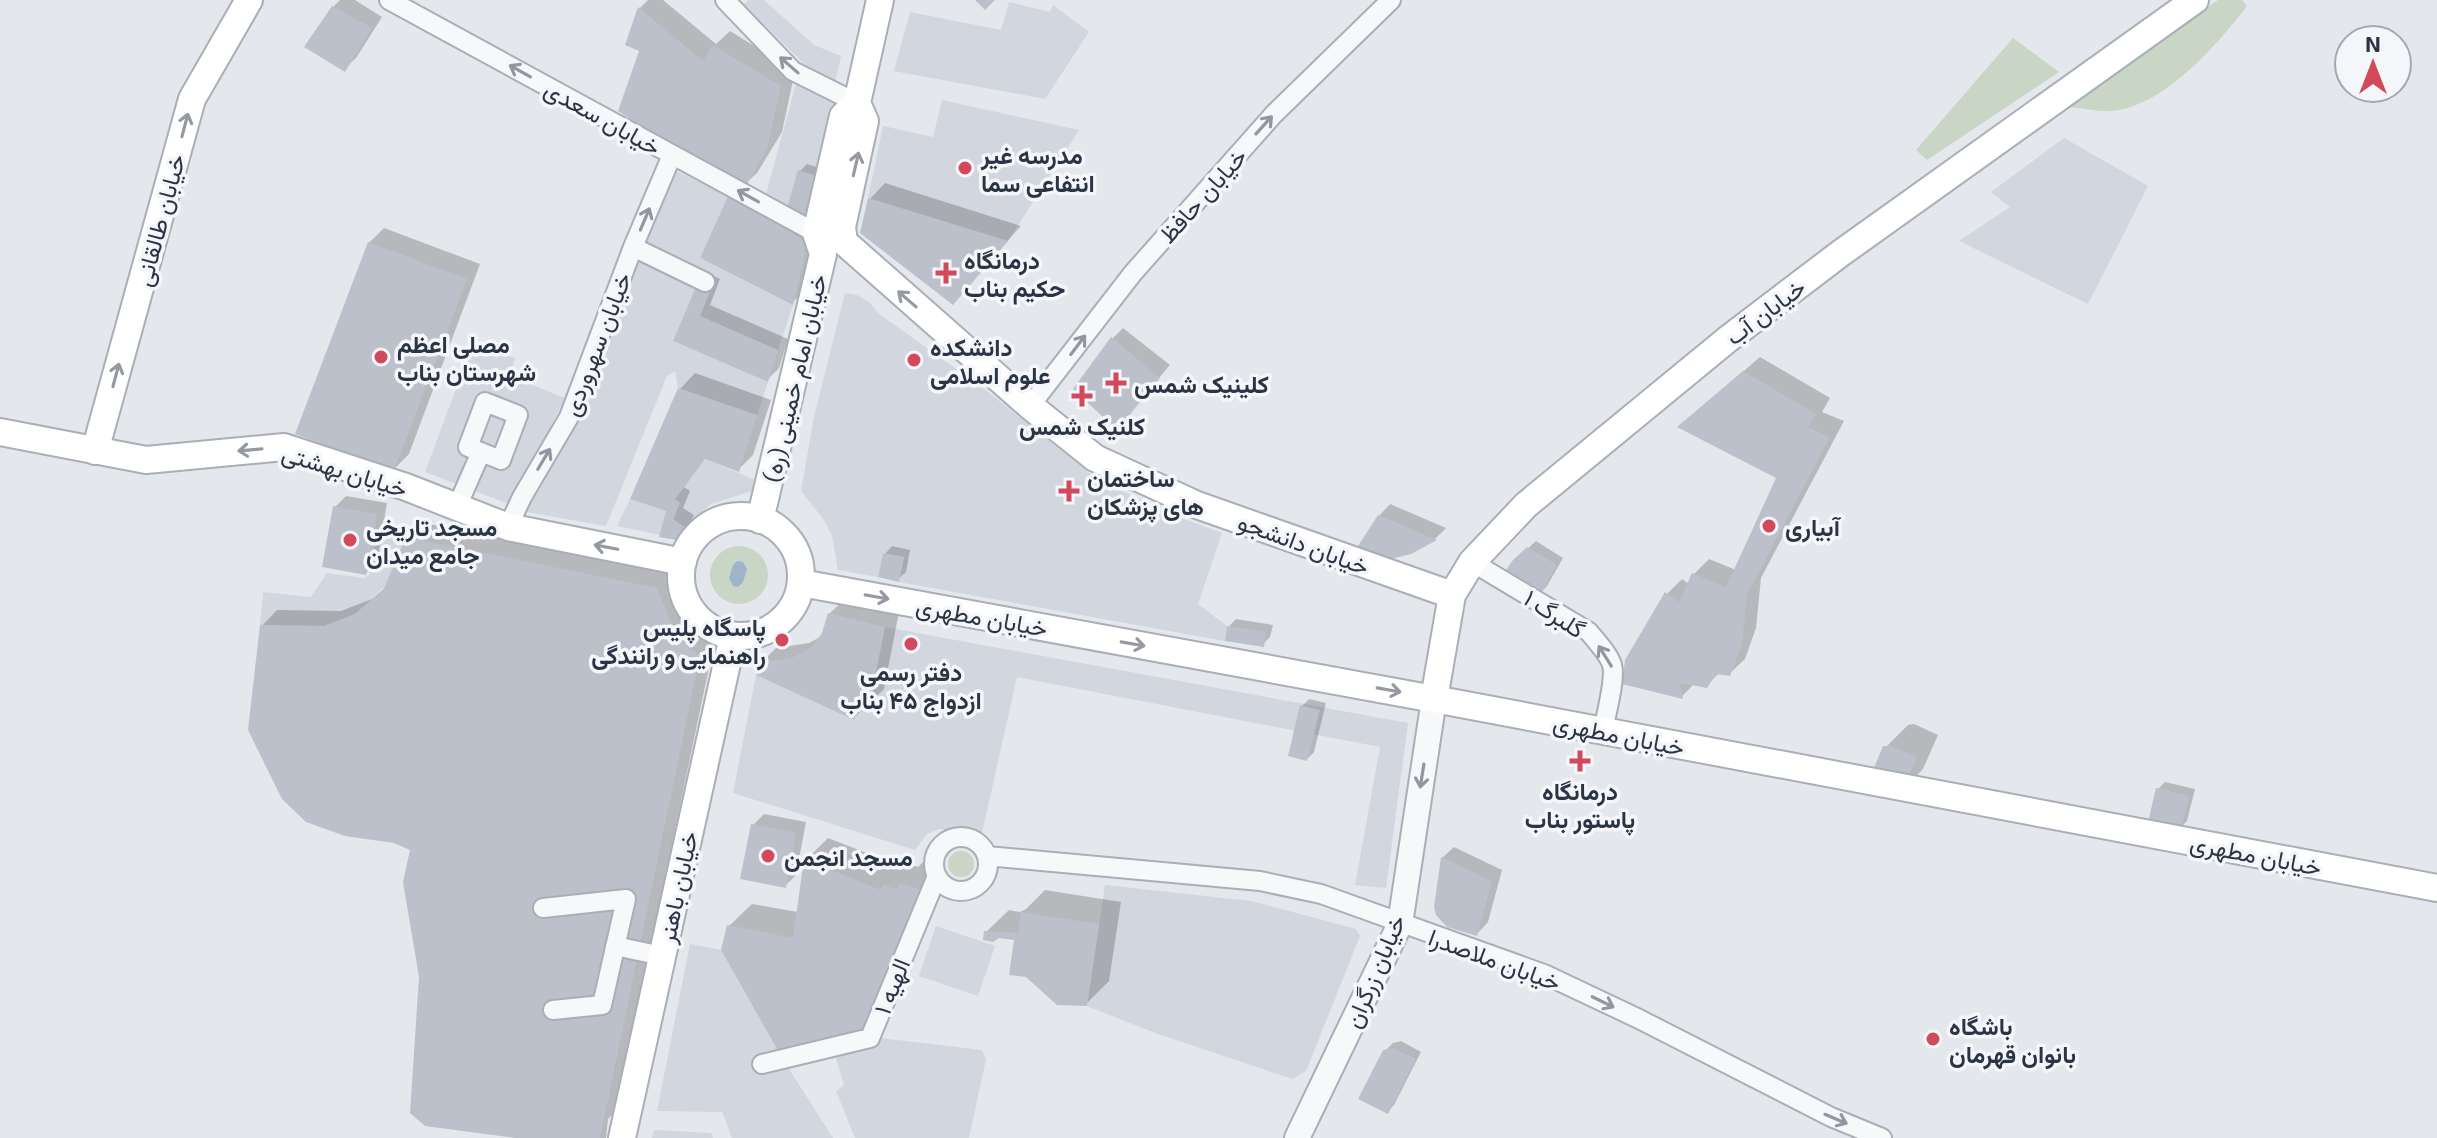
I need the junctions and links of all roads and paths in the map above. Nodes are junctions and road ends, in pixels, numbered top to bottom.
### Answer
1 (249, 0) edge
2 (389, 0) edge
3 (725, 0) edge
4 (880, 0) edge
5 (1391, 0) edge
6 (2195, 0) edge
7 (857, 103) junction
8 (672, 155) junction
9 (827, 238) junction
10 (633, 247) junction
11 (705, 282) dead end
12 (1030, 406) junction
13 (0, 432) edge
14 (95, 451) junction
15 (481, 452) dead end
16 (768, 486) junction
17 (456, 509) junction
18 (760, 520) junction
19 (508, 527) junction
20 (683, 562) junction
21 (1472, 562) junction
22 (813, 585) junction
23 (1452, 595) junction
24 (733, 636) junction
25 (1434, 699) junction
26 (1603, 731) junction
27 (987, 856) junction
28 (937, 876) junction
29 (2437, 888) edge
30 (543, 908) dead end
31 (1400, 924) junction
32 (615, 946) junction
33 (662, 956) junction
34 (553, 1010) dead end
35 (762, 1064) dead end
36 (622, 1138) edge
37 (1297, 1138) edge
38 (1882, 1138) edge

14 -> 1 main road, خیابان طالقانی
8 -> 2 street, خیابان سعدی
7 -> 3 street
4 - 7 main road, خیابان امام خمینی (ره)
12 -> 5 street, خیابان حافظ
6 - 21 main road, خیابان آب
7 - 9 main road, خیابان امام خمینی (ره)
9 -> 8 street, خیابان سعدی
10 -> 8 street, خیابان سهروردی
12 -> 9 main road, خیابان دانشجو
9 - 16 main road, خیابان امام خمینی (ره)
10 - 11 street
19 -> 10 street, خیابان سهروردی
12 - 23 main road, خیابان دانشجو
13 - 14 main road, خیابان بهشتی
17 -> 14 main road, خیابان بهشتی
15 - 17 street
16 - 18 main road, خیابان امام خمینی (ره)
16 - 22 main road
17 - 19 main road, خیابان بهشتی
18 - 20 main road
18 - 22 main road
20 -> 19 main road, خیابان بهشتی
20 - 24 main road
21 - 23 main road, خیابان آب
26 -> 21 street, گلبرگ ۱
22 - 24 main road
22 -> 25 main road, خیابان مطهری
23 - 25 main road, خیابان آب
24 - 33 main road, خیابان باهنر
25 - 26 main road, خیابان مطهری
25 -> 31 street, خیابان زرگران
26 - 29 main road, خیابان مطهری
27 - 28 street
27 - 28 street
27 - 31 street, خیابان ملاصدرا
28 - 35 street, الهیه ۱
30 - 32 street
31 - 37 street, خیابان زرگران
31 -> 38 street, خیابان ملاصدرا
32 - 33 street
32 - 34 street
33 - 36 main road, خیابان باهنر

